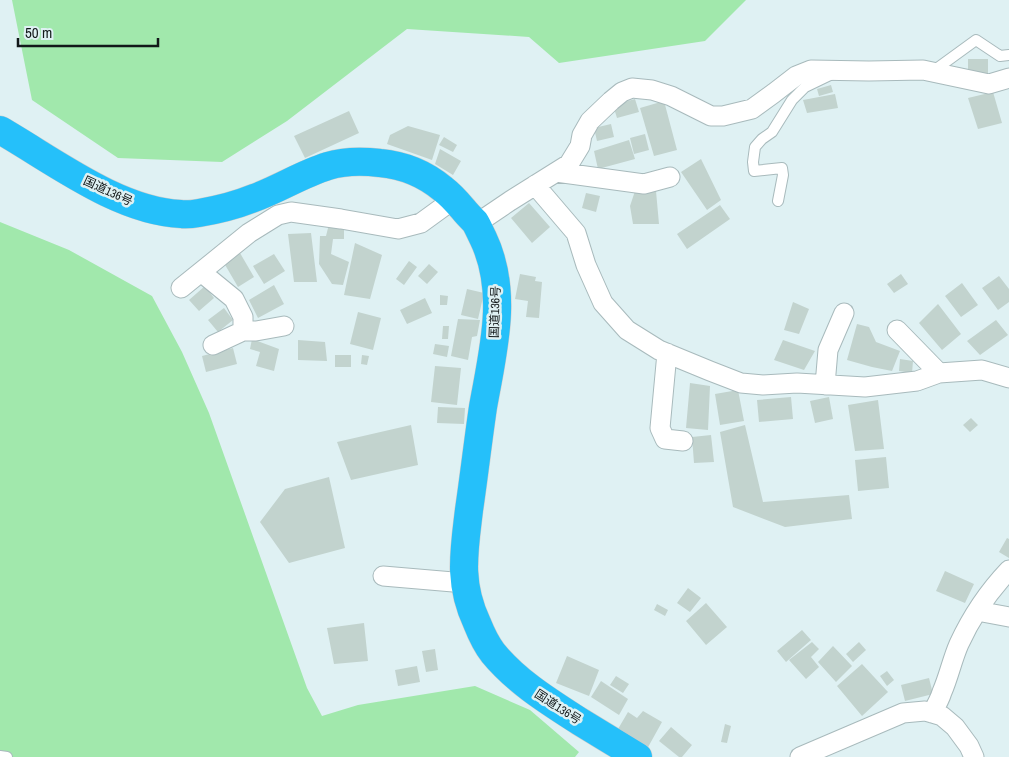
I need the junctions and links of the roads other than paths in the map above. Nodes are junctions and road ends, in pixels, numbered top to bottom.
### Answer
1 (1009, 56) edge
2 (840, 71) junction
3 (932, 72) junction
4 (1009, 78) edge
5 (0, 130) edge
6 (556, 172) junction
7 (670, 177) dead end
8 (536, 184) junction
9 (454, 199) junction
10 (778, 201) dead end
11 (476, 224) junction
12 (201, 272) junction
13 (180, 288) dead end
14 (844, 313) dead end
15 (284, 326) dead end
16 (897, 330) dead end
17 (244, 332) junction
18 (213, 345) dead end
19 (667, 353) junction
20 (939, 373) junction
21 (1009, 378) edge
22 (825, 385) junction
23 (683, 441) dead end
24 (1009, 570) edge
25 (383, 576) dead end
26 (465, 583) junction
27 (977, 611) junction
28 (1009, 618) edge
29 (932, 713) junction
30 (0, 756) edge
31 (7, 757) edge
32 (638, 757) edge
33 (800, 757) edge
34 (974, 757) edge

1 - 3 lane
2 - 3 street
2 - 6 street
2 - 10 lane
3 - 4 street
5 - 9 highway, 国道136号
6 - 7 street
6 - 8 street
8 - 11 street
8 - 19 street
9 - 11 highway, 国道136号
9 - 12 street
11 - 26 highway, 国道136号
12 - 13 street
12 - 17 street
14 - 22 street
15 - 17 street
16 - 20 street
17 - 18 street
19 - 22 street
19 - 23 street
20 - 21 street
20 - 22 street
24 - 27 street
25 - 26 street
26 - 32 highway, 国道136号
27 - 28 street
27 - 29 street
29 - 33 street
29 - 34 street
30 - 31 lane

